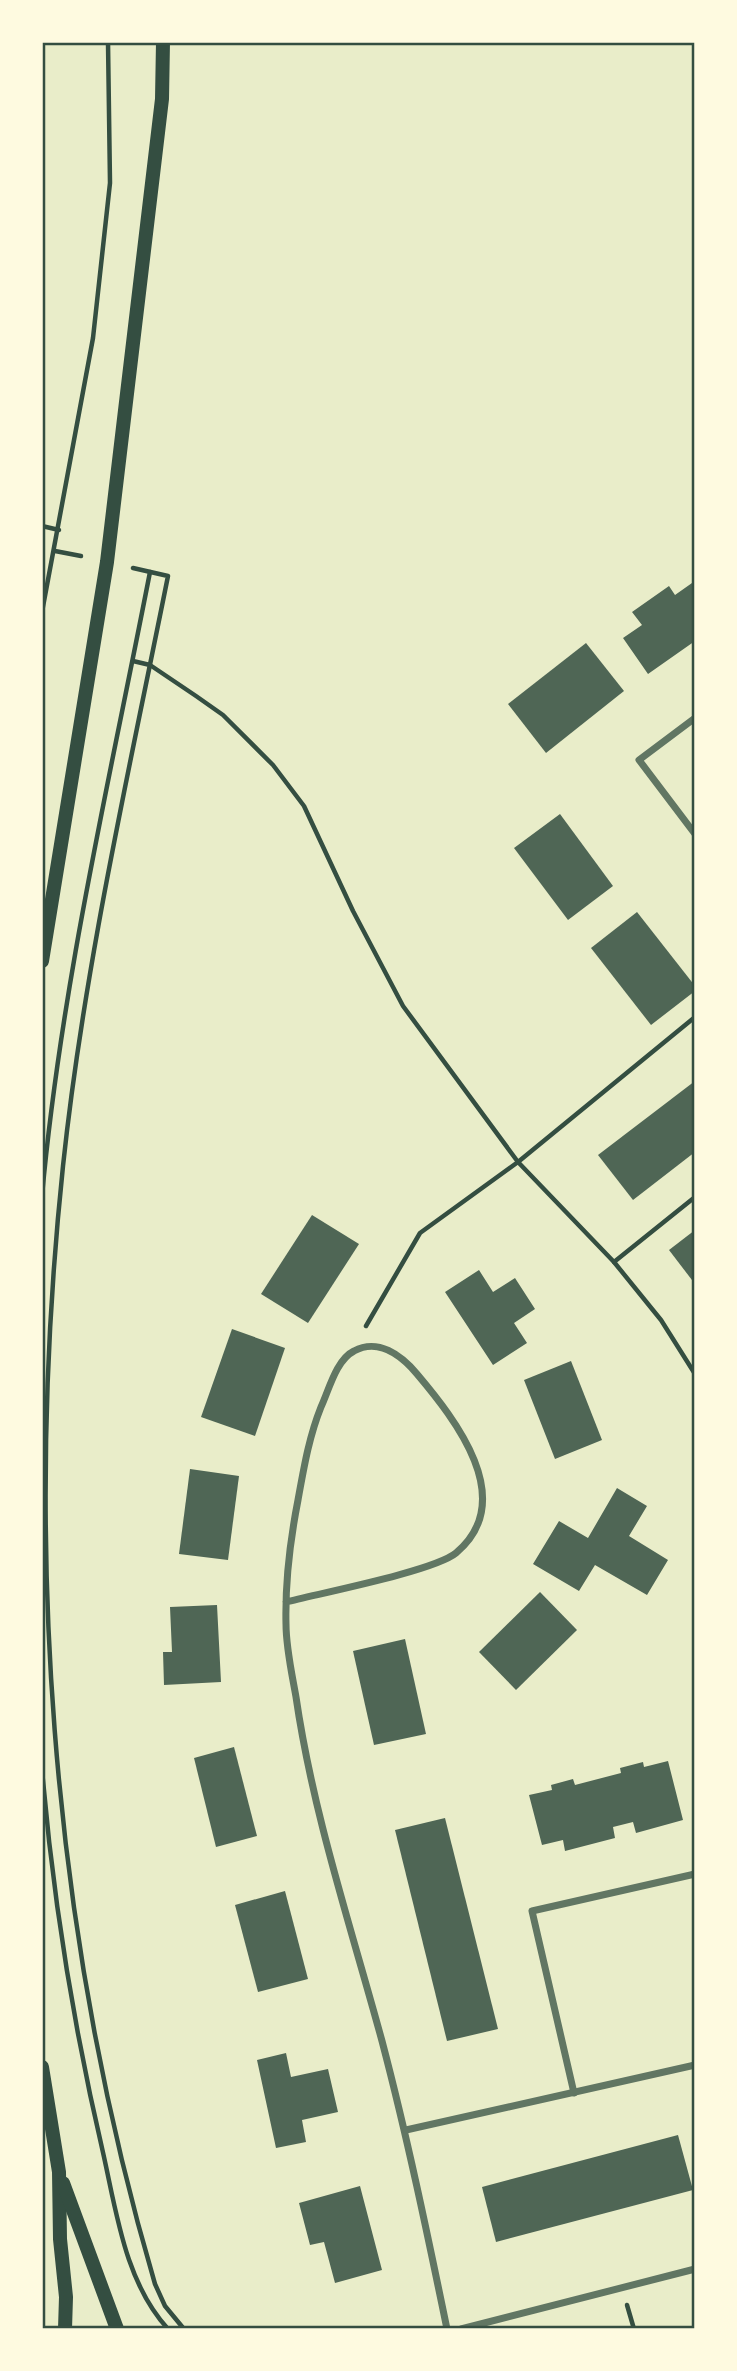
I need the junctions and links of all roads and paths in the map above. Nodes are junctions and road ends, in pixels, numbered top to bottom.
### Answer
1 (107, 42) edge
2 (163, 42) edge
3 (42, 526) edge
4 (59, 530) junction
5 (55, 551) junction
6 (81, 556) dead end
7 (134, 568) dead end
8 (150, 572) junction
9 (42, 612) edge
10 (132, 661) junction
11 (150, 665) junction
12 (695, 718) edge
13 (695, 834) edge
14 (42, 961) edge
15 (695, 1017) edge
16 (518, 1162) junction
17 (42, 1196) edge
18 (695, 1197) edge
19 (614, 1262) junction
20 (350, 1352) junction
21 (695, 1374) edge
22 (286, 1602) junction
23 (42, 1769) edge
24 (695, 1874) edge
25 (695, 2065) edge
26 (42, 2067) edge
27 (574, 2092) junction
28 (406, 2130) junction
29 (59, 2172) junction
30 (695, 2269) edge
31 (65, 2329) edge
32 (117, 2329) edge
33 (168, 2329) edge
34 (184, 2329) edge
35 (447, 2329) edge
36 (461, 2329) edge

1 - 4 path
2 - 14 main road
3 - 4 path
4 - 5 path
5 - 6 path
5 - 9 path
7 - 8 path
8 - 10 path
8 - 11 path
10 - 11 path
10 - 17 path
11 - 16 path
11 - 34 path
12 - 13 street
15 - 16 path
16 - 19 path
16 - 20 path
18 - 19 path
19 - 21 path
20 - 22 street
20 - 22 street
22 - 28 street
23 - 33 path
24 - 27 street
25 - 27 street
26 - 29 main road
27 - 28 street
28 - 35 street
29 - 31 main road
29 - 32 main road
30 - 36 street

